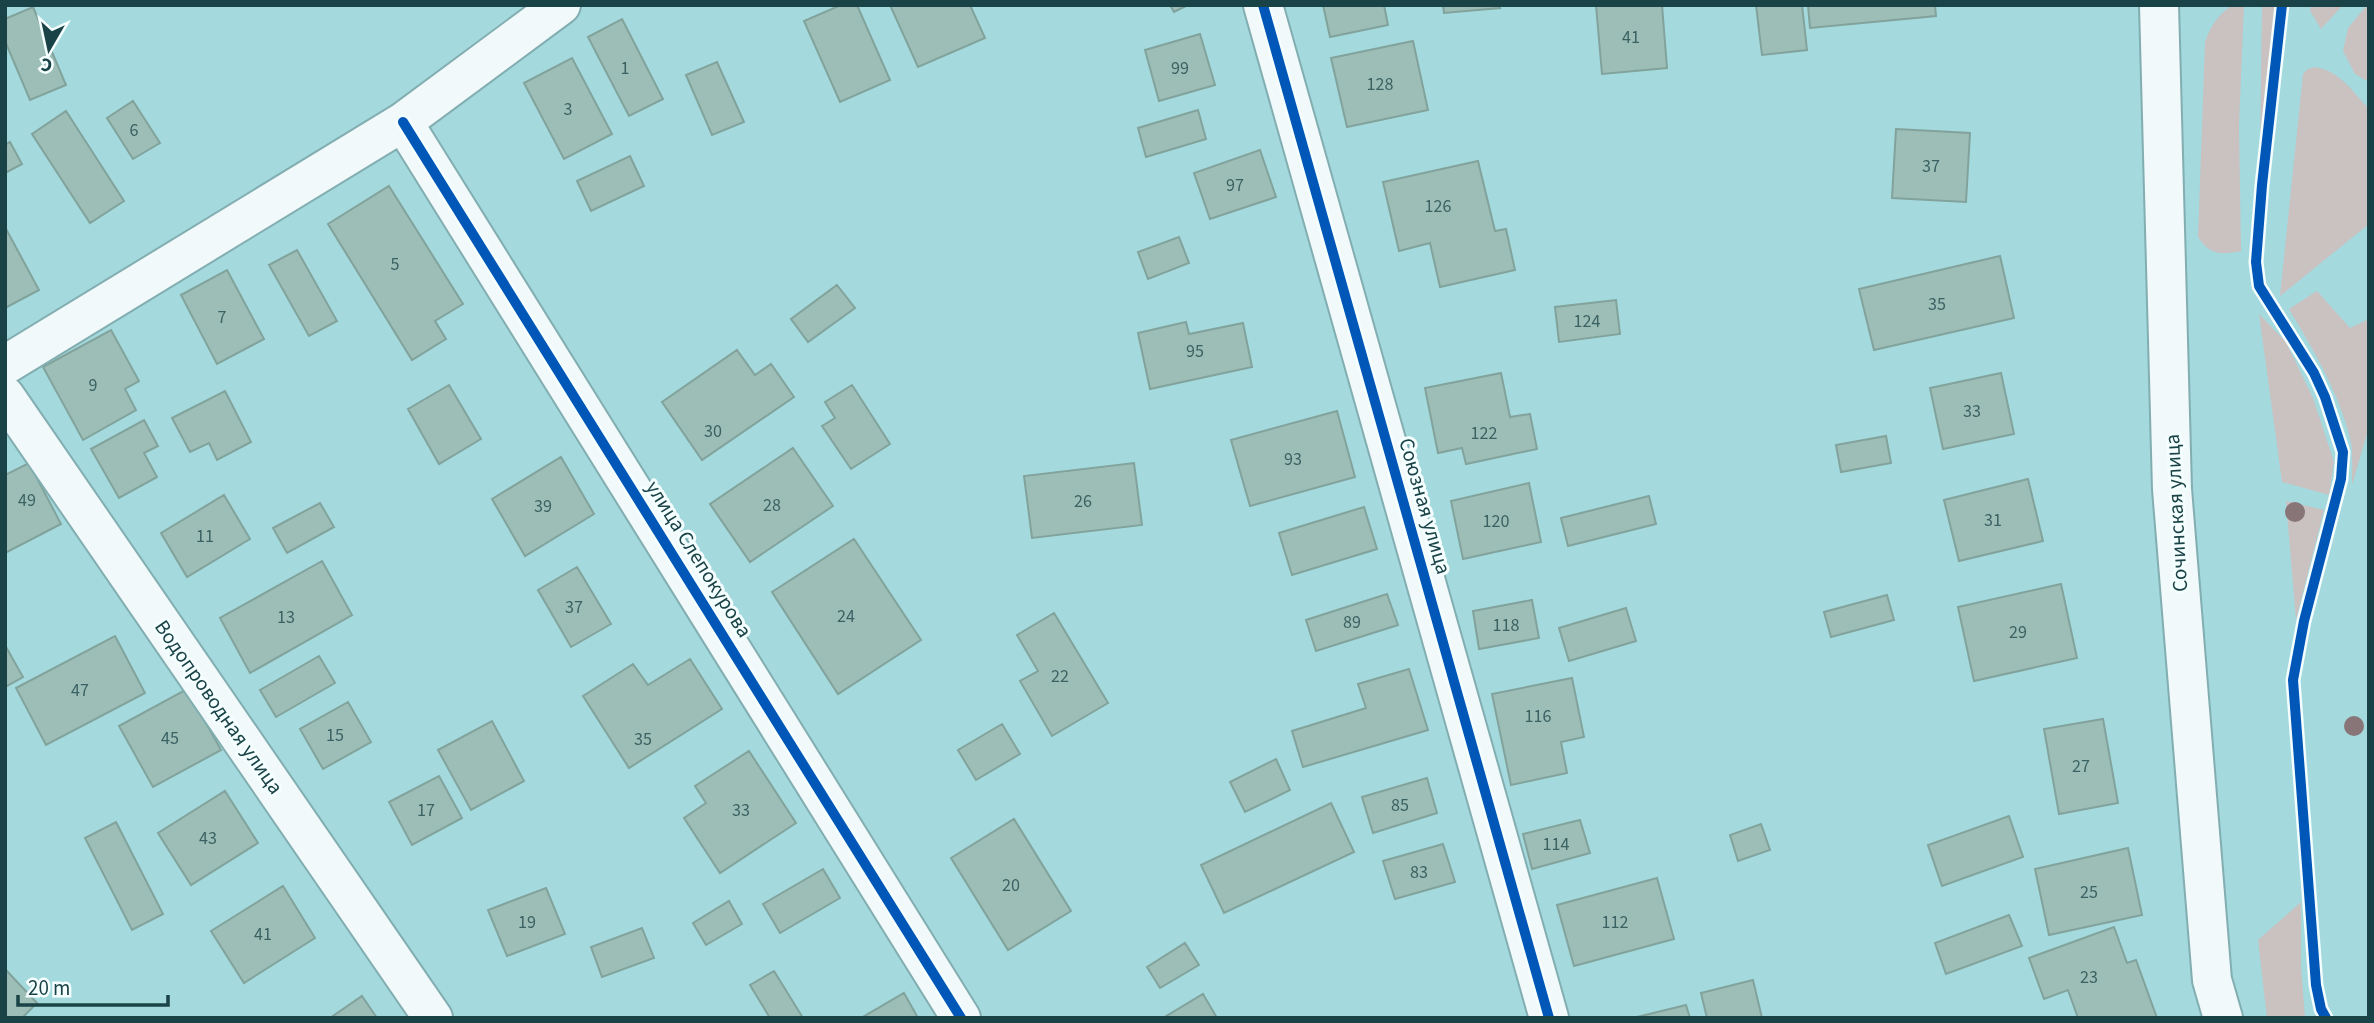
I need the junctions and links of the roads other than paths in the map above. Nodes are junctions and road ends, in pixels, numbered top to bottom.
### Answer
1 (561, 5) edge
2 (1264, 5) edge
3 (2159, 5) edge
4 (403, 121) junction
5 (5, 365) edge
6 (5, 396) edge
7 (433, 1018) edge
8 (961, 1018) edge
9 (1549, 1018) edge
10 (2223, 1018) edge

1 - 4 street
2 - 9 street, Союзная улица
3 - 10 street, Сочинская улица
4 - 5 street
4 - 8 street, улица Слепокурова
6 - 7 street, Водопроводная улица

